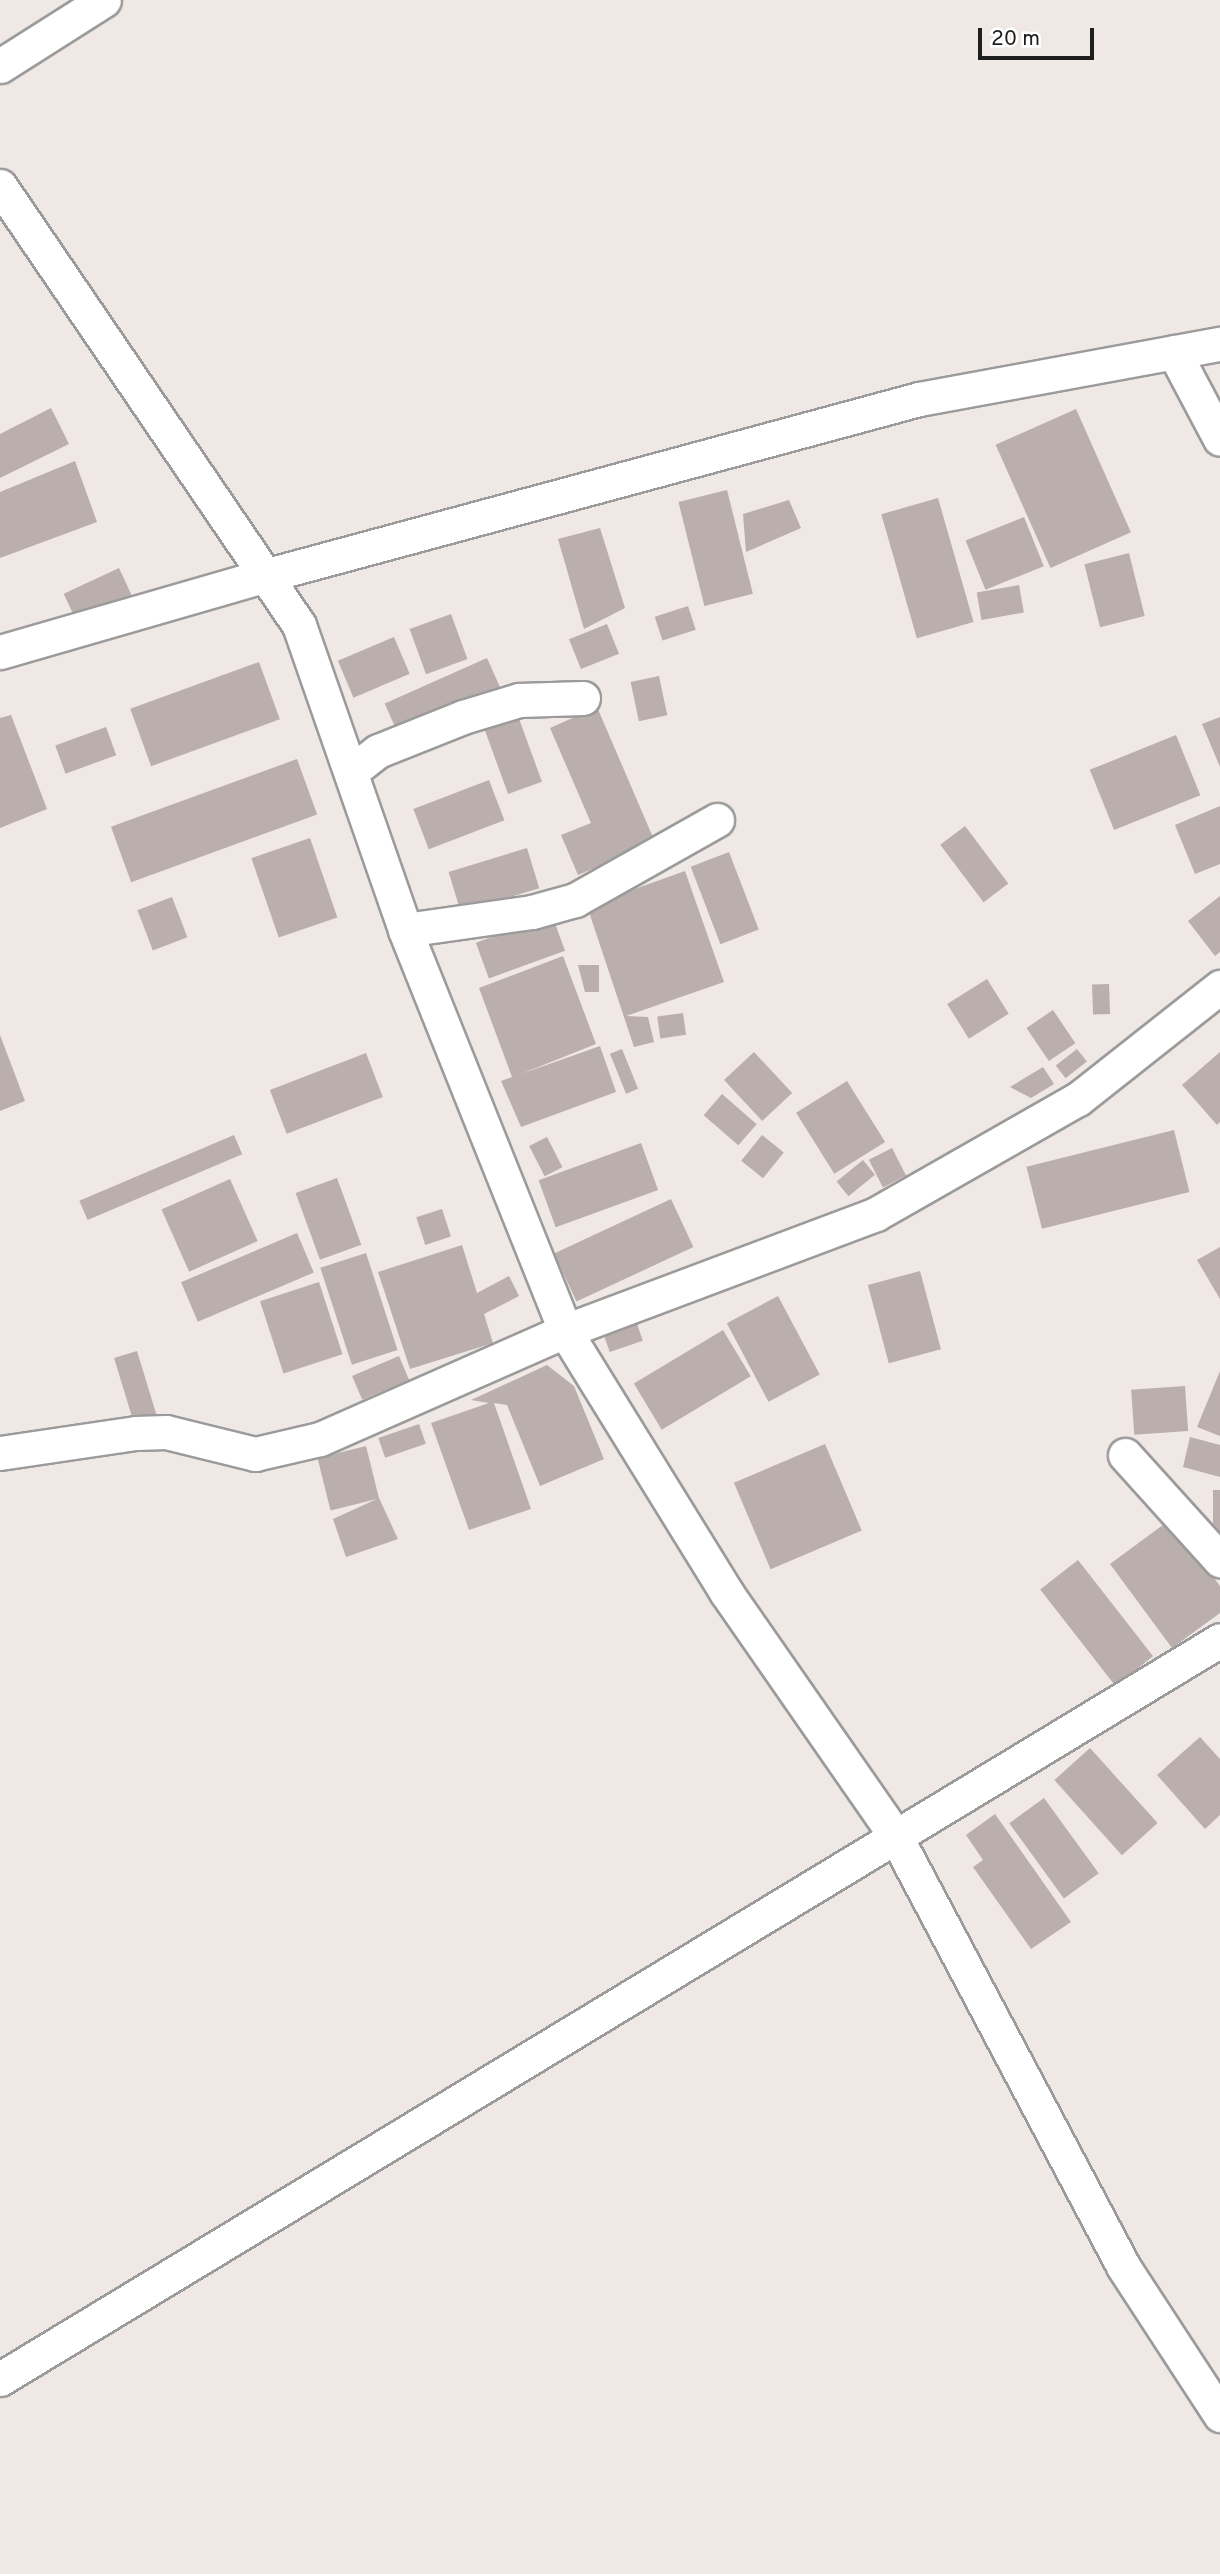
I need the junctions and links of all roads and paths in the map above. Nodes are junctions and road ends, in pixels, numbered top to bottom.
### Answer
1 (104, 0) edge
2 (0, 66) edge
3 (0, 186) edge
4 (1220, 344) edge
5 (1174, 352) junction
6 (1220, 439) edge
7 (264, 576) junction
8 (0, 652) edge
9 (583, 698) dead end
10 (351, 772) junction
11 (717, 820) dead end
12 (405, 930) junction
13 (1220, 987) edge
14 (565, 1331) junction
15 (0, 1453) edge
16 (1125, 1455) dead end
17 (1220, 1560) edge
18 (1220, 1640) edge
19 (896, 1837) junction
20 (0, 2379) edge
21 (1220, 2415) edge

1 - 2 street
3 - 7 street
4 - 5 street
5 - 6 street
5 - 7 street
7 - 8 street
7 - 10 street
9 - 10 street
10 - 12 street
11 - 12 street
12 - 14 street
13 - 14 street
14 - 15 street
14 - 19 street
16 - 17 street
18 - 19 street
19 - 20 street
19 - 21 street

